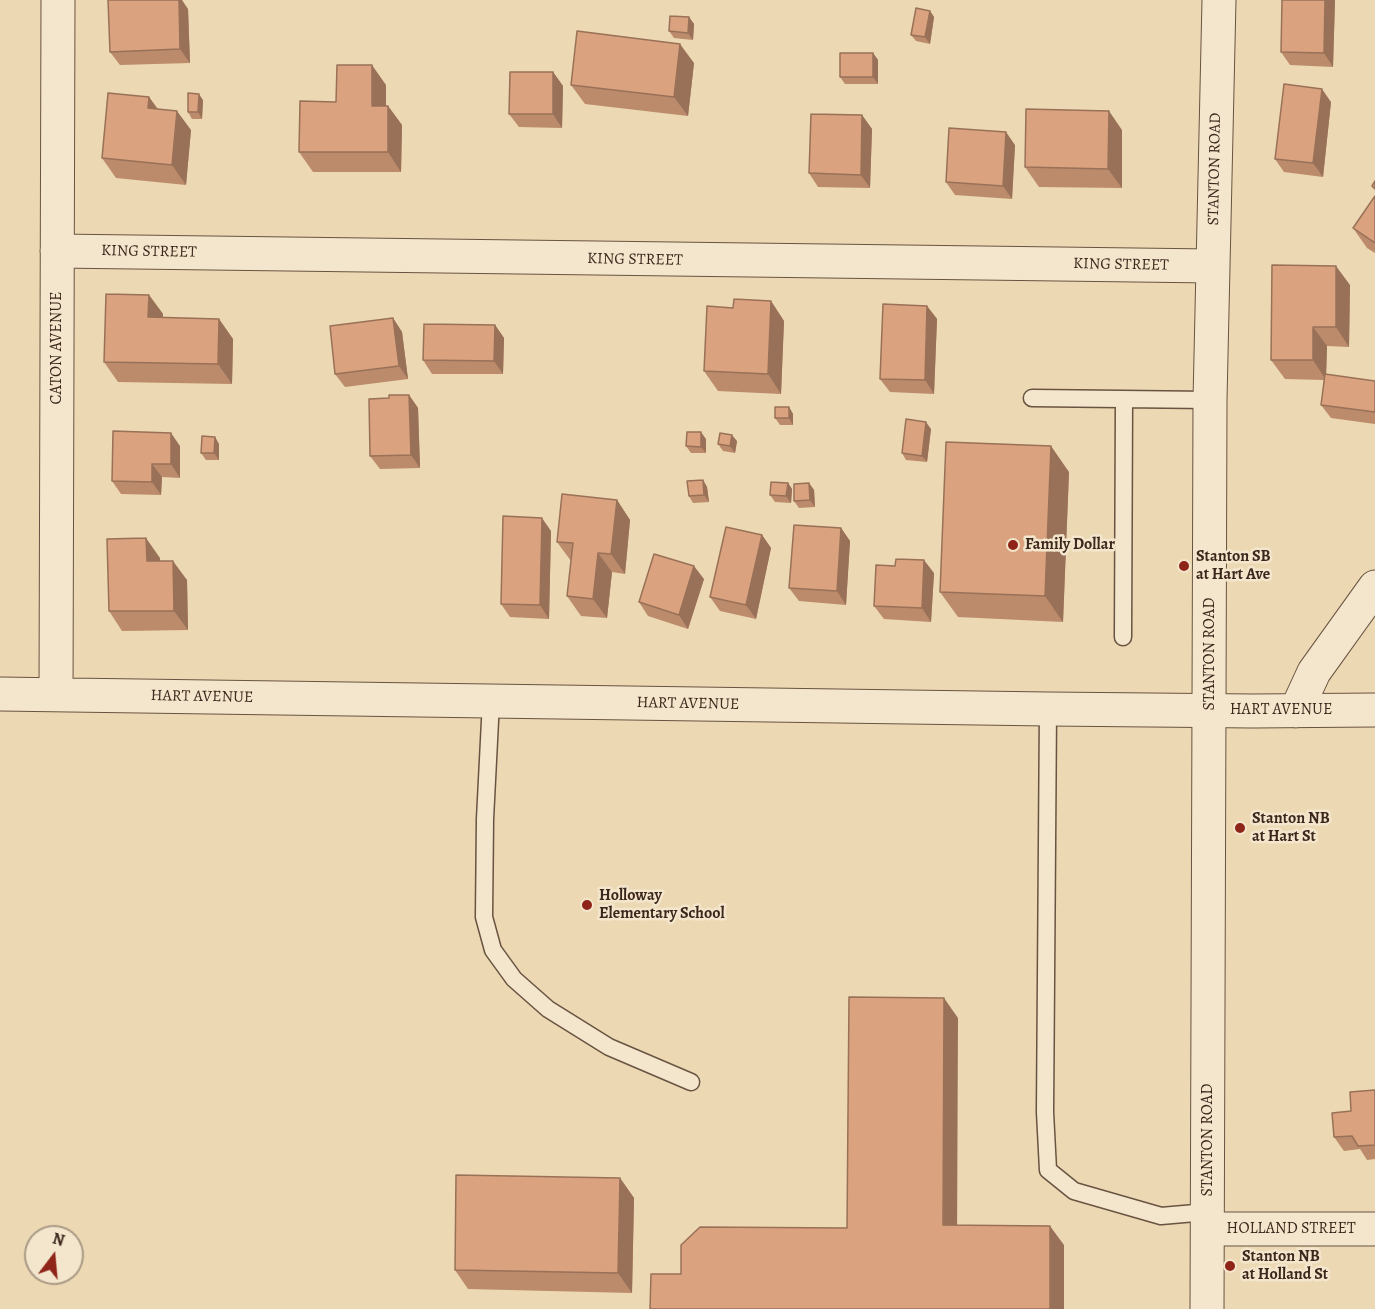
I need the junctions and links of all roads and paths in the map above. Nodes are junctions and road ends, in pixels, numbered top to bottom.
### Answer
1 (58, 0) edge
2 (1219, 0) edge
3 (57, 251) junction
4 (1212, 266) junction
5 (1032, 398) dead end
6 (1124, 400) junction
7 (1210, 400) junction
8 (1375, 586) edge
9 (1123, 637) dead end
10 (0, 694) edge
11 (56, 695) junction
12 (491, 701) junction
13 (1048, 709) junction
14 (1210, 709) junction
15 (1375, 710) edge
16 (1296, 711) junction
17 (691, 1082) dead end
18 (1208, 1220) junction
19 (1375, 1229) edge
20 (1207, 1309) edge

1 - 3 street, CATON AVENUE
2 - 4 street, STANTON ROAD
3 - 4 street, KING STREET
3 - 11 street, CATON AVENUE
4 - 7 street, STANTON ROAD
5 - 6 lane
6 - 7 lane
6 - 9 lane
7 - 14 street, STANTON ROAD
8 - 16 street
10 - 11 street, HART AVENUE
11 - 12 street, HART AVENUE
12 - 13 street, HART AVENUE
12 - 17 lane
13 - 14 street, HART AVENUE
13 - 18 lane
14 - 16 street, HART AVENUE
14 - 18 street, STANTON ROAD
15 - 16 street, HART AVENUE
18 - 19 street, HOLLAND STREET
18 - 20 street, STANTON ROAD

